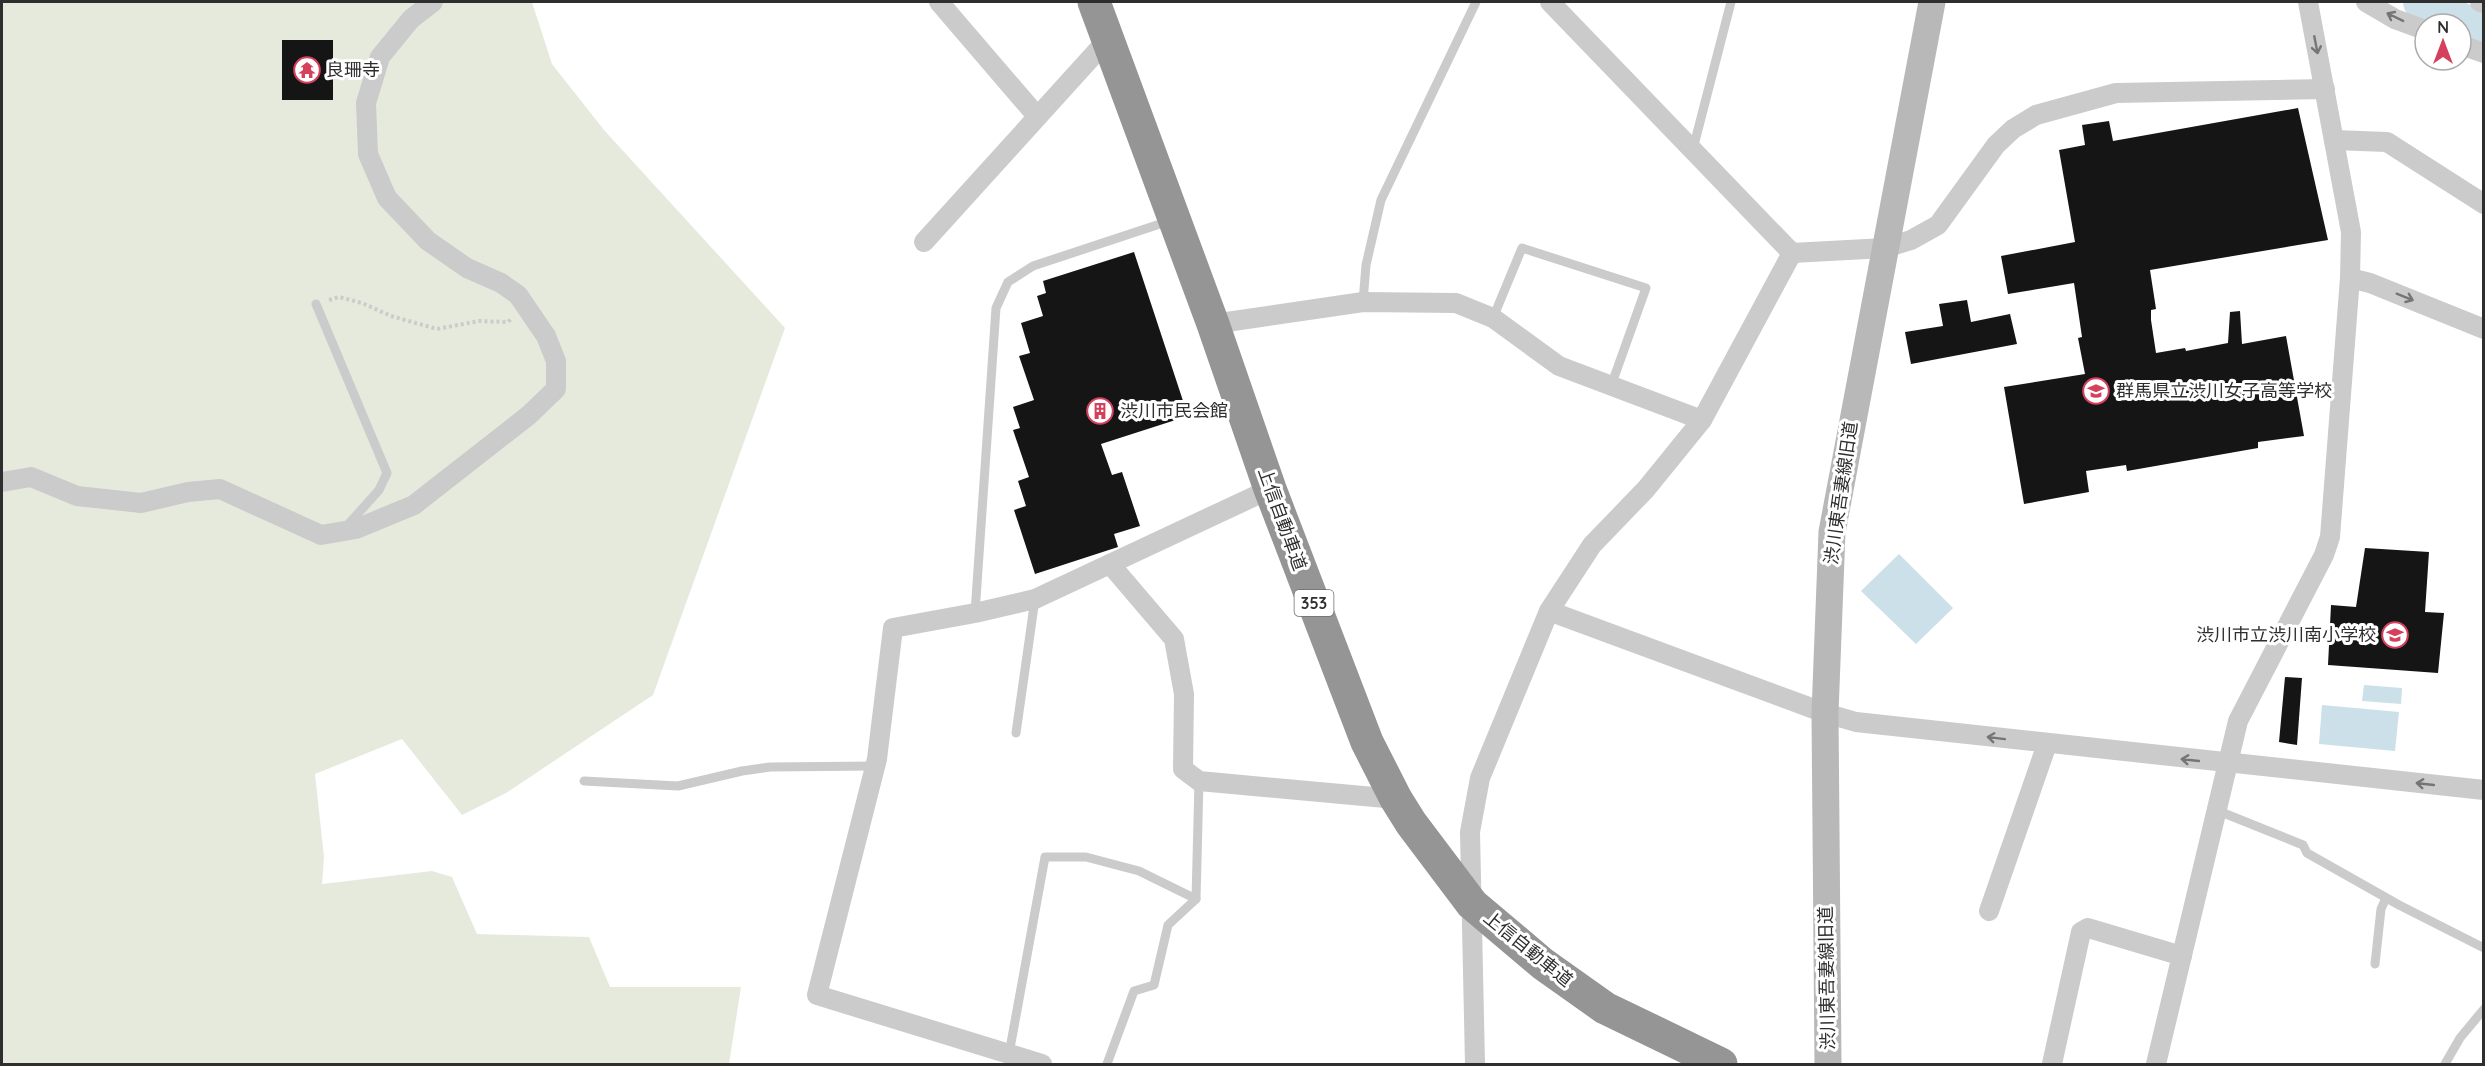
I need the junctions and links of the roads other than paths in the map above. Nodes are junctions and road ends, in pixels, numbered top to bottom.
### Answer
1 (433, 2) edge
2 (939, 2) edge
3 (1094, 2) edge
4 (1476, 2) edge
5 (1550, 2) edge
6 (1731, 2) edge
7 (1932, 2) edge
8 (2308, 2) edge
9 (2366, 2) edge
10 (2413, 26) edge
11 (1108, 39) junction
12 (2325, 89) junction
13 (1036, 115) junction
14 (2334, 140) junction
15 (1692, 152) junction
16 (2484, 204) edge
17 (1174, 219) junction
18 (924, 242) dead end
19 (1885, 248) junction
20 (1792, 253) junction
21 (2350, 278) junction
22 (1363, 302) junction
23 (316, 304) road end
24 (1493, 318) junction
25 (1213, 324) junction
26 (2484, 329) edge
27 (1611, 386) junction
28 (1702, 420) junction
29 (2, 482) edge
30 (1270, 489) junction
31 (342, 531) junction
32 (1110, 564) junction
33 (1035, 599) junction
34 (1549, 611) junction
35 (975, 613) junction
36 (1826, 713) junction
37 (1016, 733) dead end
38 (2047, 744) junction
39 (2227, 763) junction
40 (876, 766) junction
41 (1199, 781) junction
42 (584, 782) dead end
43 (2484, 790) edge
44 (1396, 799) junction
45 (2216, 810) junction
46 (2386, 898) junction
47 (1196, 899) junction
48 (1472, 904) junction
49 (1989, 911) dead end
50 (2484, 948) edge
51 (2182, 956) junction
52 (2375, 964) dead end
53 (2484, 1009) edge
54 (1009, 1054) junction
55 (2445, 1064) edge
56 (1042, 1065) edge
57 (1107, 1065) edge
58 (1475, 1065) edge
59 (1721, 1065) edge
60 (1828, 1065) edge
61 (2052, 1065) edge
62 (2156, 1065) edge

1 - 31 street
2 - 13 street
3 - 11 highway, 上信自動車道 / 353
4 - 22 lane
5 - 15 street
6 - 15 lane
7 - 19 street, 渋川東吾妻線旧道
8 -> 12 street
10 -> 9 street
11 - 13 street
11 - 17 highway, 上信自動車道 / 353
12 - 14 street
12 - 19 street
13 - 18 street
14 - 16 street
14 - 21 street
15 - 20 street
17 - 25 highway, 上信自動車道 / 353
17 - 35 lane
19 - 20 street
19 - 36 street, 渋川東吾妻線旧道
20 - 28 street
21 -> 26 street
21 - 39 street
22 - 24 street
22 - 25 street
23 - 31 lane
24 - 27 street
24 - 27 lane
25 - 30 highway, 上信自動車道 / 353
27 - 28 street
28 - 34 street
29 - 31 street
30 - 32 street
30 - 44 highway, 上信自動車道 / 353
32 - 33 street
32 - 41 street
33 - 35 street
33 - 37 lane
34 - 36 street
34 - 48 street
35 - 40 street
38 -> 36 street
36 - 60 street, 渋川東吾妻線旧道
39 -> 38 street
38 - 49 street
43 -> 39 street
39 - 45 street
40 - 42 lane
40 - 54 street
41 - 44 street
41 - 47 lane
44 - 48 highway, 上信自動車道 / 353
45 - 46 lane
45 - 51 street
46 - 50 lane
46 - 52 lane
47 - 54 lane
47 - 57 lane
48 - 58 street
48 - 59 highway, 上信自動車道 / 353
51 - 61 street
51 - 62 street
53 - 55 lane
54 - 56 street

